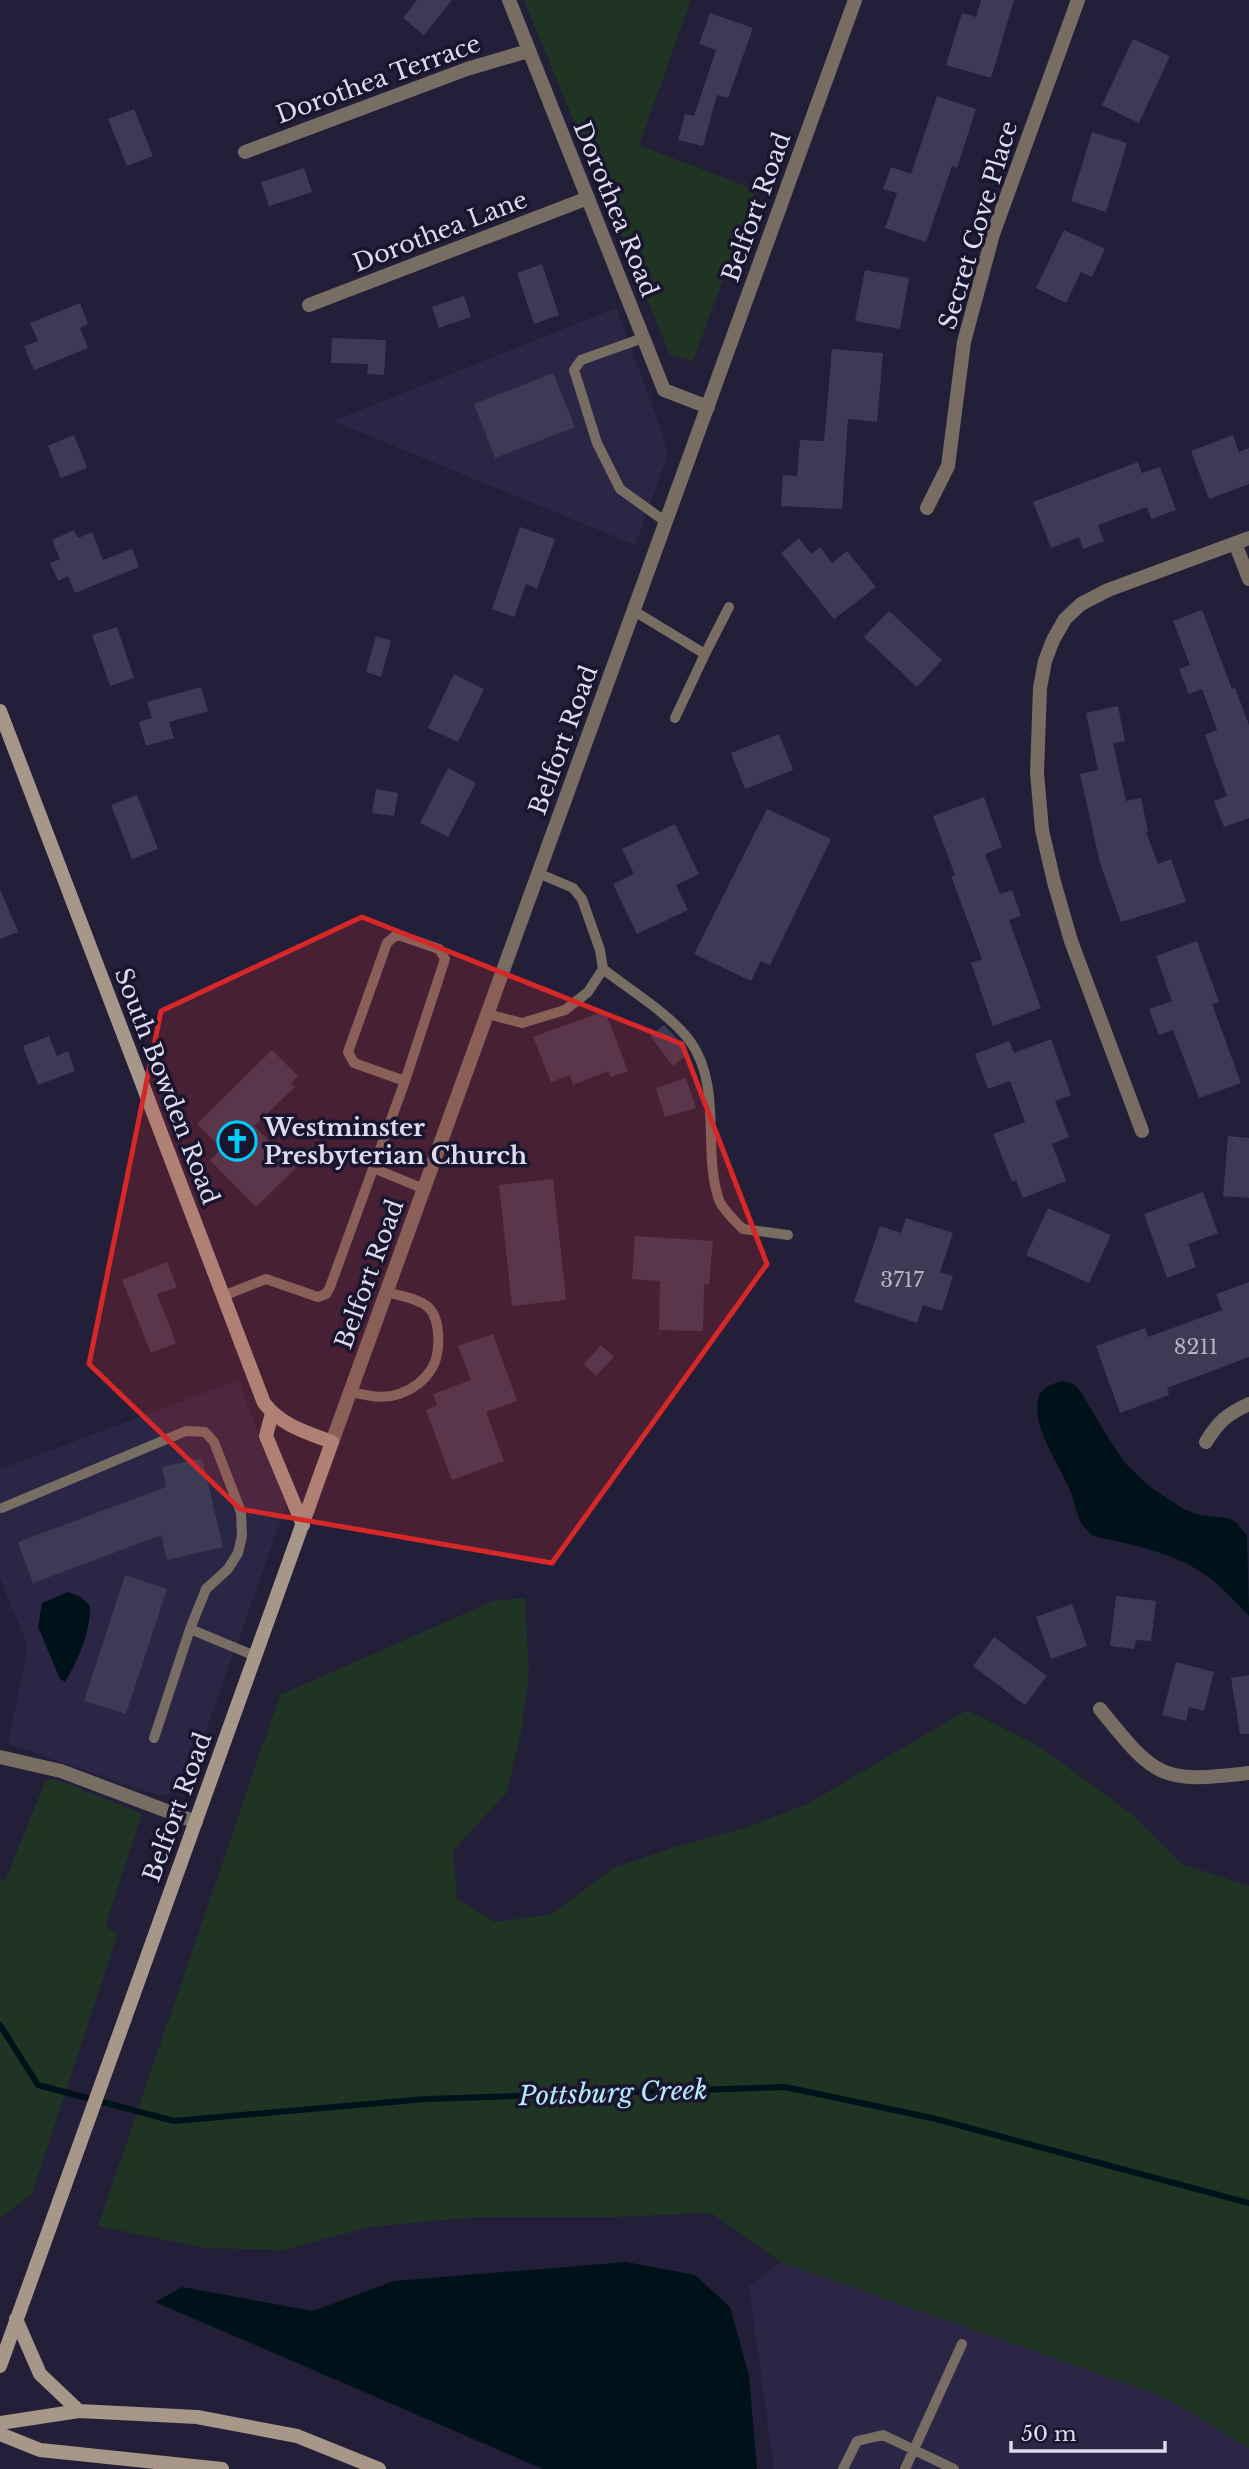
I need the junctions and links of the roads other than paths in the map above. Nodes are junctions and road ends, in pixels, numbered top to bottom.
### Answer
1 (509, 0) edge
2 (855, 0) edge
3 (1078, 0) edge
4 (528, 51) junction
5 (245, 152) dead end
6 (588, 198) junction
7 (309, 306) dead end
8 (643, 338) junction
9 (708, 407) junction
10 (927, 508) dead end
11 (666, 522) junction
12 (1242, 541) edge
13 (1249, 579) edge
14 (729, 607) dead end
15 (634, 611) junction
16 (705, 654) junction
17 (0, 711) edge
18 (675, 718) dead end
19 (538, 873) junction
20 (603, 969) junction
21 (487, 1014) junction
22 (405, 1081) junction
23 (1142, 1132) dead end
24 (373, 1168) junction
25 (424, 1189) junction
26 (784, 1234) dead end
27 (387, 1292) junction
28 (223, 1296) junction
29 (351, 1392) junction
30 (1249, 1404) edge
31 (272, 1413) junction
32 (332, 1442) junction
33 (1206, 1442) dead end
34 (2, 1507) edge
35 (303, 1524) junction
36 (190, 1629) junction
37 (255, 1656) junction
38 (1100, 1709) dead end
39 (154, 1738) dead end
40 (0, 1757) edge
41 (1249, 1773) edge
42 (196, 1822) junction
43 (16, 2319) junction
44 (962, 2344) dead end
45 (0, 2366) edge
46 (79, 2411) junction
47 (0, 2423) edge
48 (0, 2434) edge
49 (914, 2450) junction
50 (222, 2469) edge
51 (379, 2469) edge
52 (843, 2469) edge
53 (905, 2469) edge
54 (954, 2469) edge

1 - 4 street, Dorothea Road
2 - 9 street, Belfort Road
3 - 10 street, Secret Cove Place
4 - 5 street, Dorothea Terrace
4 - 6 street, Dorothea Road
6 - 7 street, Dorothea Lane
6 - 8 street, Dorothea Road
8 - 9 street, Dorothea Road
8 - 11 lane
9 - 11 street, Belfort Road
11 - 15 street, Belfort Road
12 - 13 street
12 - 23 street
14 - 16 lane
15 - 16 lane
15 - 19 street, Belfort Road
16 - 18 lane
17 - 28 main road, South Bowden Road
19 - 20 lane
19 - 21 street, Belfort Road
20 - 21 lane
20 - 26 lane
21 - 25 street, Belfort Road
22 - 22 lane
22 - 24 lane
24 - 25 lane
24 - 28 lane
25 - 27 street, Belfort Road
27 - 29 street, Belfort Road
27 - 29 lane
28 - 31 main road, South Bowden Road
29 - 32 street, Belfort Road
30 - 33 street
31 - 32 main road
31 - 35 main road
32 - 35 main road, Belfort Road
34 - 36 lane
35 - 37 main road, Belfort Road
36 - 37 lane
36 - 39 lane
37 - 42 main road, Belfort Road
38 - 41 street
40 - 42 street
42 - 43 main road, Belfort Road
43 - 45 main road, Belfort Road
43 - 46 main road
44 - 49 lane
46 - 47 main road
46 - 51 main road
48 - 50 main road
49 - 52 lane
49 - 53 lane
49 - 54 lane

